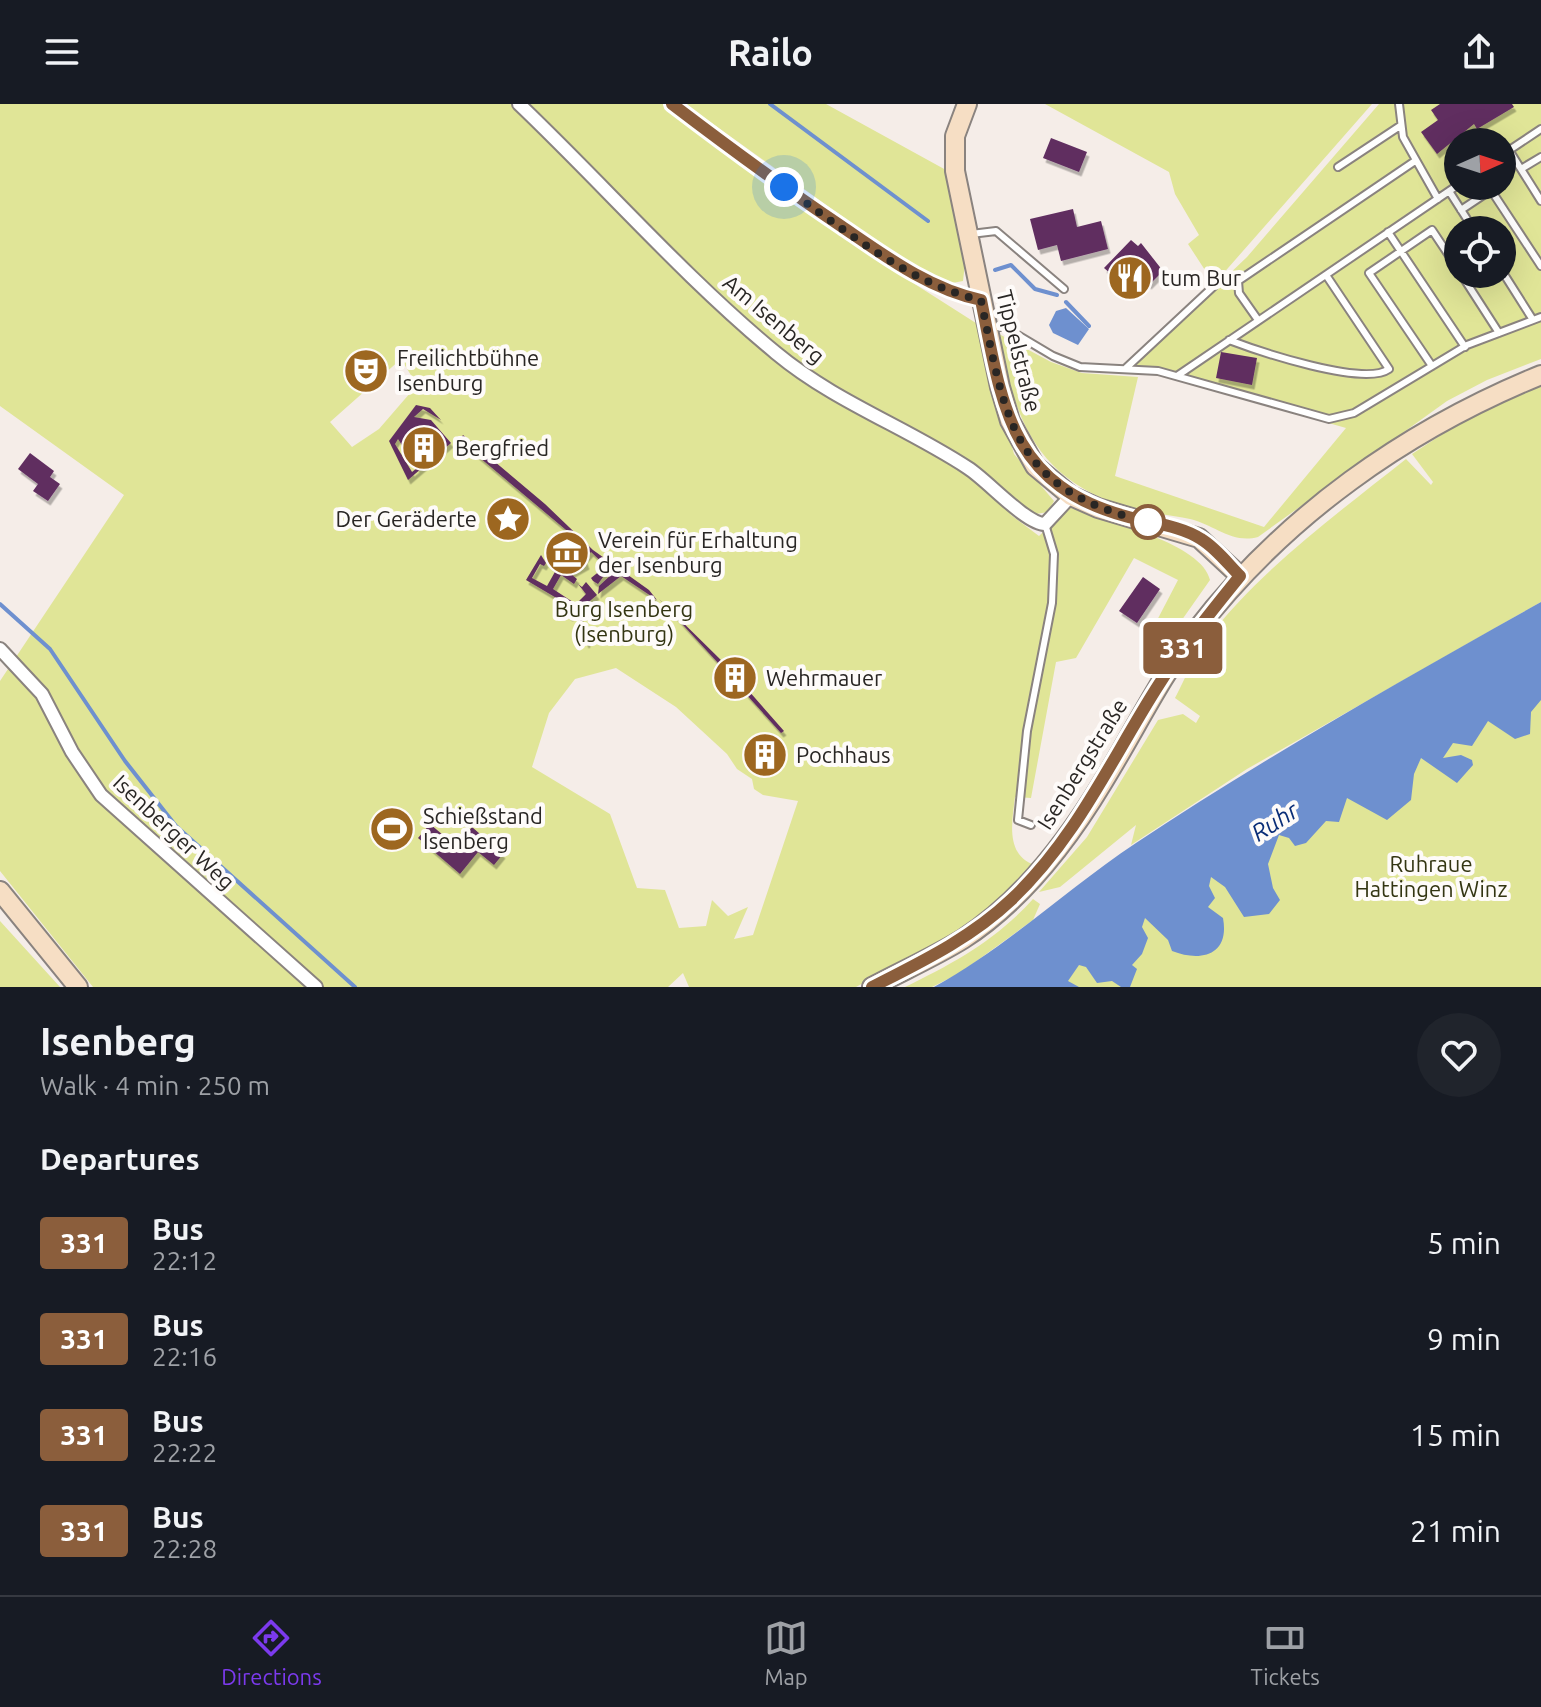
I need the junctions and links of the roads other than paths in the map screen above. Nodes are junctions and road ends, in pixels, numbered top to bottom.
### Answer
1 (519, 104) edge
2 (672, 104) edge
3 (967, 104) edge
4 (1399, 104) edge
5 (1400, 126) junction
6 (1541, 129) edge
7 (1516, 145) edge
8 (1541, 157) edge
9 (1415, 161) junction
10 (1516, 161) edge
11 (1338, 167) dead end
12 (1521, 169) junction
13 (1444, 195) edge
14 (1438, 199) junction
15 (1455, 200) edge
16 (1541, 201) edge
17 (1461, 210) junction
18 (1465, 216) edge
19 (1388, 232) junction
20 (967, 235) junction
21 (1444, 248) edge
22 (1400, 250) junction
23 (1541, 266) edge
24 (1326, 275) junction
25 (1214, 286) dead end
26 (1470, 288) edge
27 (1515, 288) edge
28 (1064, 289) dead end
29 (981, 300) junction
30 (1537, 318) edge
31 (1258, 320) junction
32 (986, 327) junction
33 (1499, 333) junction
34 (1229, 340) junction
35 (1465, 347) junction
36 (1432, 366) junction
37 (1125, 369) junction
38 (1541, 375) edge
39 (1177, 376) junction
40 (1071, 496) junction
41 (1045, 524) junction
42 (1240, 576) junction
43 (0, 649) edge
44 (1031, 825) dead end
45 (0, 891) edge
46 (78, 987) edge
47 (316, 987) edge
48 (872, 987) edge

1 - 41 street, Am Isenberg
2 - 29 street
3 - 20 main road, Tippelstraße
4 - 5 lane
5 - 9 lane
5 - 11 lane
6 - 7 lane
8 - 12 lane
9 - 14 lane
9 - 31 lane
10 - 12 lane
12 - 16 lane
13 - 14 lane
14 - 19 lane
15 - 17 lane
17 - 18 lane
17 - 23 lane
19 - 22 lane
19 - 24 lane
20 - 28 lane
20 - 29 main road, Tippelstraße
21 - 22 lane
22 - 35 lane
22 - 36 lane
24 - 31 lane
24 - 34 lane
25 - 37 lane
26 - 33 lane
27 - 30 lane
29 - 32 main road, Tippelstraße
30 - 33 lane
31 - 34 lane
32 - 37 lane
32 - 40 main road, Tippelstraße
33 - 35 lane
34 - 39 lane
35 - 36 lane
36 - 39 lane
37 - 39 lane
38 - 42 main road, Isenbergstraße
40 - 41 street
40 - 42 main road, Tippelstraße
41 - 44 lane
42 - 48 main road, Isenbergstraße
43 - 47 street, Isenberger Weg
45 - 46 main road

